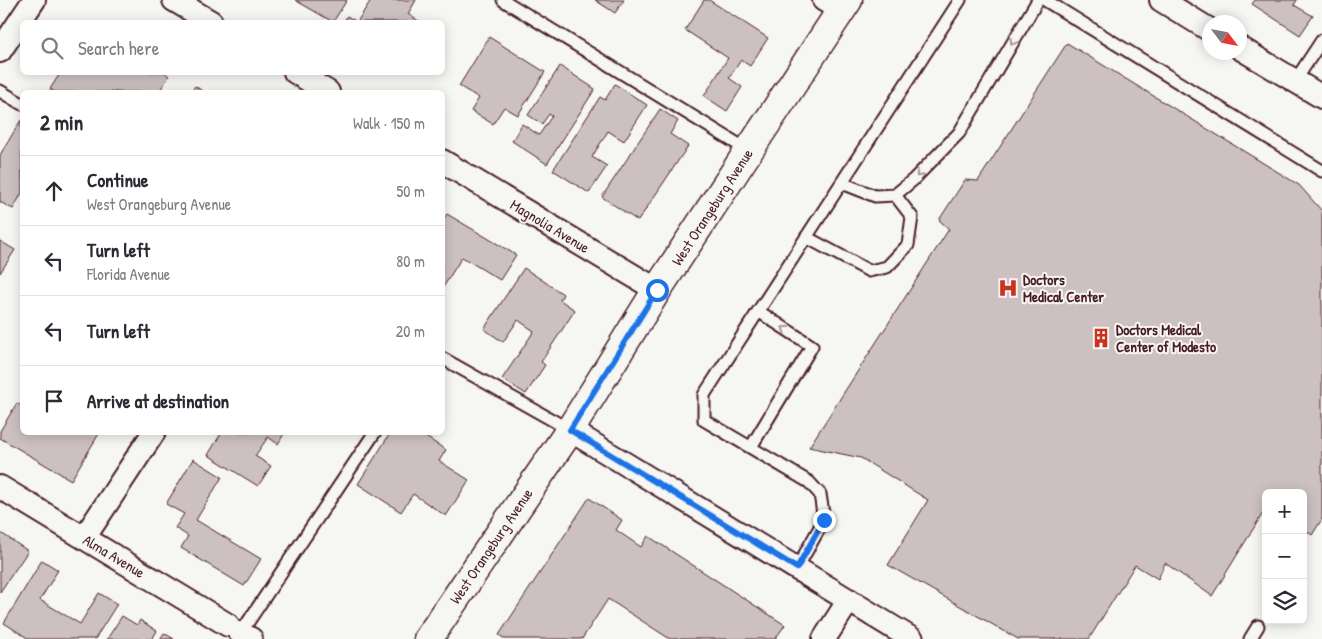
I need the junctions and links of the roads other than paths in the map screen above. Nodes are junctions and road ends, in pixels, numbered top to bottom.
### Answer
1 (34, 0) edge
2 (174, 0) edge
3 (503, 0) edge
4 (960, 0) edge
5 (1038, 0) edge
6 (1045, 0) edge
7 (1161, 0) edge
8 (837, 3) edge
9 (1184, 6) edge
10 (21, 20) edge
11 (208, 20) edge
12 (20, 21) edge
13 (1202, 23) edge
14 (1322, 40) edge
15 (0, 51) edge
16 (1247, 52) edge
17 (300, 75) edge
18 (1295, 81) junction
19 (325, 90) edge
20 (0, 91) edge
21 (1322, 97) edge
22 (20, 103) edge
23 (749, 151) junction
24 (445, 163) edge
25 (1322, 170) edge
26 (842, 183) junction
27 (895, 195) junction
28 (806, 237) junction
29 (657, 290) junction
30 (758, 311) junction
31 (445, 360) edge
32 (570, 430) junction
33 (152, 435) edge
34 (373, 435) edge
35 (751, 447) junction
36 (0, 487) edge
37 (84, 538) junction
38 (797, 568) junction
39 (849, 600) junction
40 (1258, 626) dead end
41 (239, 634) edge
42 (428, 639) edge
43 (824, 639) edge
44 (912, 639) edge
45 (1250, 639) edge

1 - 10 street
2 - 11 street
3 - 23 lane
4 - 26 lane
5 -> 27 lane
6 - 25 lane
7 - 9 street
8 - 23 street, West Orangeburg Avenue
9 - 13 street
12 - 15 street
14 - 18 lane
16 - 18 street
17 - 19 street
18 - 21 street
20 - 22 lane
23 - 29 street, West Orangeburg Avenue
24 - 29 street, Magnolia Avenue
26 - 27 lane
26 - 28 lane
27 - 28 lane
28 - 30 lane
29 - 32 street, West Orangeburg Avenue
30 - 35 lane
35 -> 30 lane
31 - 32 lane
32 - 38 street
32 - 42 street, West Orangeburg Avenue
33 - 37 street
34 - 41 lane
35 - 38 lane
36 - 37 street, Alma Avenue
37 - 41 street, Alma Avenue
38 - 39 street
39 - 43 street
39 - 44 street
40 - 45 lane

